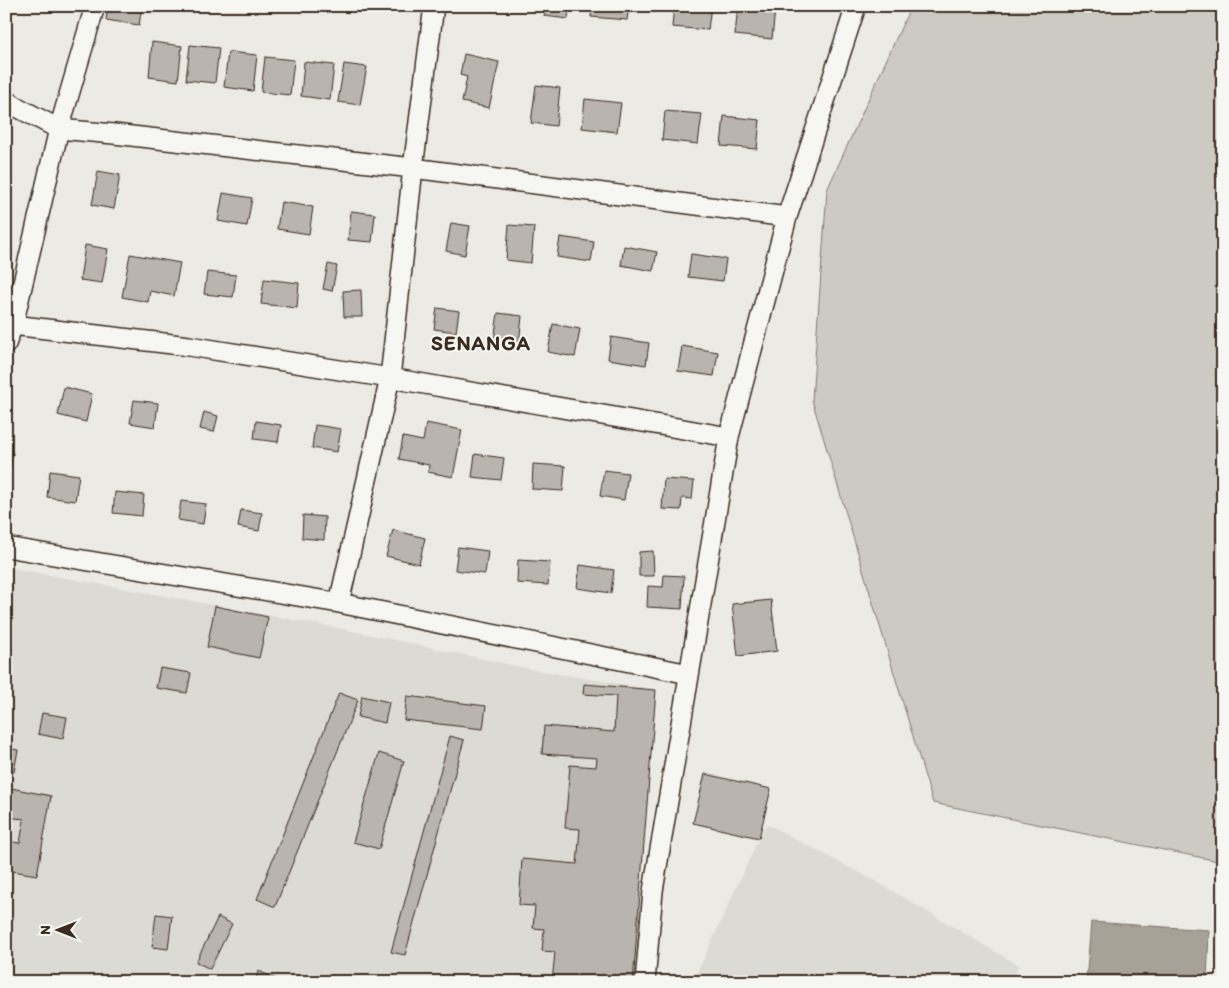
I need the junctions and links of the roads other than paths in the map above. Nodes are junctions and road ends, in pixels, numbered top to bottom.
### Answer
1 (95, 6) edge
2 (434, 6) edge
3 (856, 6) edge
4 (6, 100) edge
5 (59, 129) junction
6 (414, 168) junction
7 (787, 217) junction
8 (13, 325) junction
9 (6, 344) edge
10 (390, 378) junction
11 (729, 436) junction
12 (6, 547) edge
13 (339, 603) junction
14 (689, 674) junction
15 (645, 982) edge

1 - 5 street
2 - 6 street
3 - 7 street
4 - 5 street
5 - 6 street
5 - 8 street
6 - 7 street
6 - 10 street
7 - 11 street
8 - 9 street
8 - 10 street
10 - 11 street
10 - 13 street
11 - 14 street
12 - 13 street
13 - 14 street
14 - 15 street

